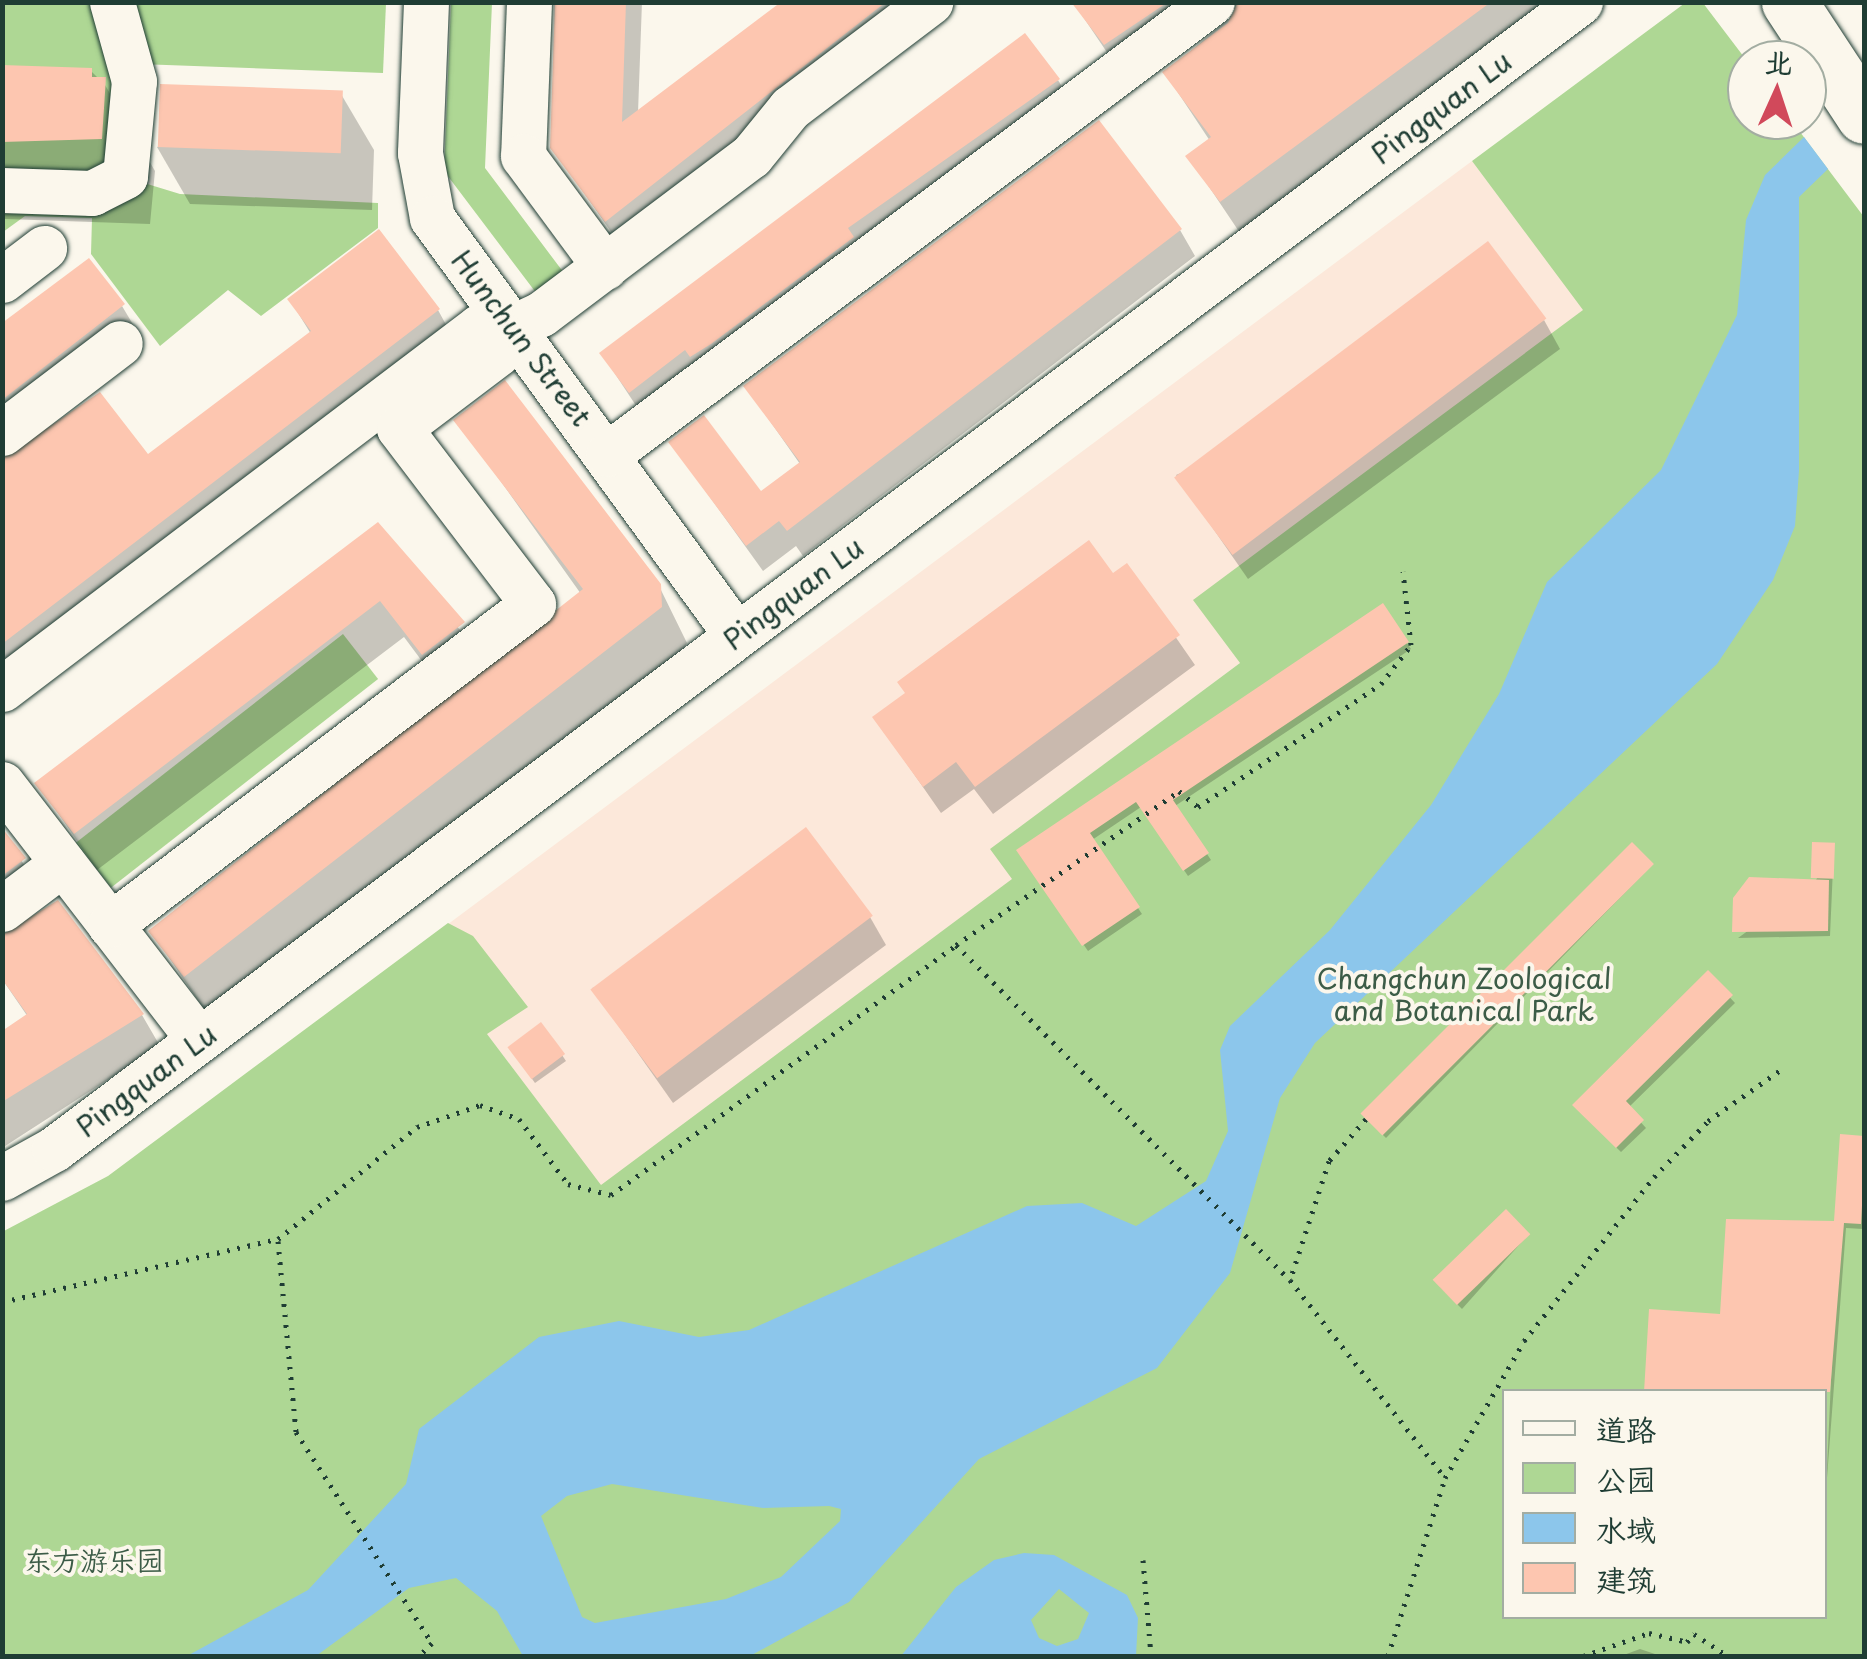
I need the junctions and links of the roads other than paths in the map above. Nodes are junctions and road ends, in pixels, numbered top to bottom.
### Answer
1 (112, 2) edge
2 (426, 2) edge
3 (529, 2) edge
4 (930, 2) edge
5 (1212, 2) edge
6 (1580, 2) edge
7 (1789, 2) edge
8 (1864, 116) edge
9 (2, 190) edge
10 (44, 248) dead end
11 (605, 267) junction
12 (2, 280) edge
13 (513, 328) junction
14 (120, 344) dead end
15 (2, 433) edge
16 (608, 454) junction
17 (737, 636) junction
18 (2, 689) edge
19 (2, 784) edge
20 (63, 863) junction
21 (2, 908) edge
22 (110, 925) junction
23 (198, 1040) junction
24 (2, 1178) edge

1 - 9 street
2 - 13 street, Hunchun Street
3 - 11 street
4 - 11 street
5 - 16 street
6 - 17 street, Pingquan Lu
7 - 8 main road
10 - 12 street
11 - 13 street
13 - 16 street, Hunchun Street
13 - 18 street
13 - 22 street
14 - 15 street
16 - 17 street, Hunchun Street
17 - 23 street, Pingquan Lu
19 - 20 street
20 - 21 street
20 - 22 street
22 - 23 street
23 - 24 street, Pingquan Lu

